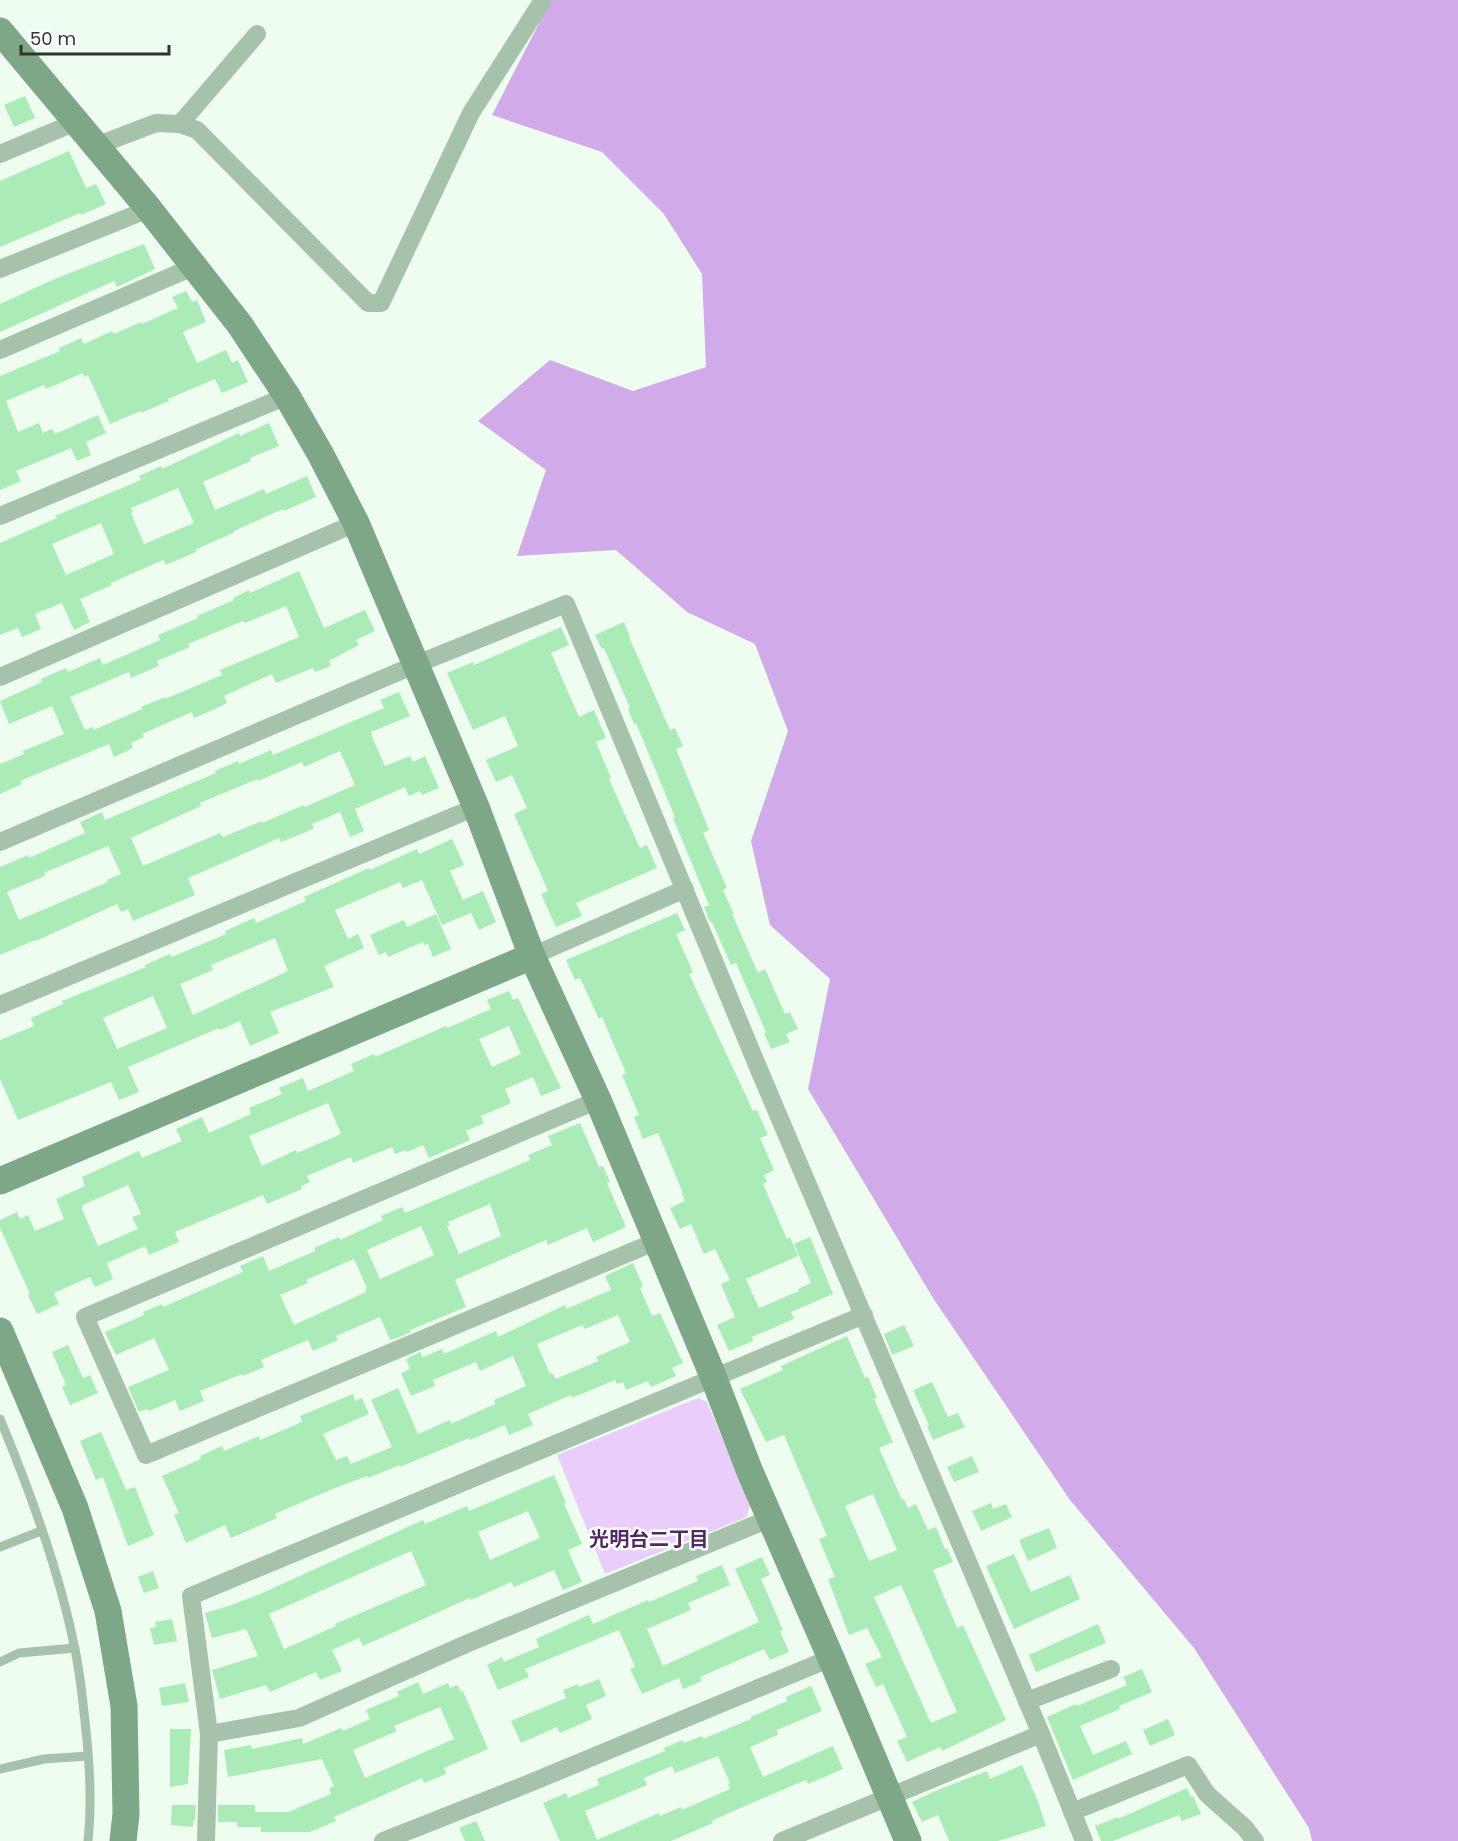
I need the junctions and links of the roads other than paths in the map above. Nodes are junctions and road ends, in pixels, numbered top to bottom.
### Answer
1 (543, 0) edge
2 (257, 34) dead end
3 (2, 36) edge
4 (76, 122) junction
5 (180, 124) junction
6 (96, 146) junction
7 (0, 154) edge
8 (148, 209) junction
9 (193, 267) junction
10 (0, 269) edge
11 (0, 350) edge
12 (287, 396) junction
13 (0, 516) edge
14 (356, 524) junction
15 (417, 664) junction
16 (0, 677) edge
17 (476, 807) junction
18 (0, 842) edge
19 (685, 889) junction
20 (532, 956) junction
21 (0, 1005) edge
22 (598, 1100) junction
23 (0, 1181) edge
24 (657, 1241) junction
25 (864, 1315) junction
26 (0, 1331) edge
27 (713, 1376) junction
28 (0, 1419) edge
29 (4, 1438) edge
30 (771, 1518) junction
31 (41, 1531) junction
32 (0, 1547) edge
33 (75, 1648) junction
34 (831, 1658) junction
35 (0, 1662) edge
36 (1111, 1669) dead end
37 (1027, 1701) junction
38 (208, 1734) junction
39 (1041, 1734) junction
40 (88, 1756) junction
41 (0, 1769) edge
42 (890, 1796) junction
43 (1072, 1812) junction
44 (88, 1841) edge
45 (123, 1841) edge
46 (206, 1841) edge
47 (383, 1841) edge
48 (782, 1841) edge
49 (908, 1841) edge
50 (1084, 1841) edge
51 (1256, 1841) edge

1 - 5 street
2 - 5 street
3 - 4 street
4 - 6 street
4 - 7 street
5 - 6 street
6 - 8 street
8 - 9 street
8 - 10 street
9 - 11 street
9 - 12 street
12 - 13 street
12 - 14 street
14 - 15 street
14 - 16 street
15 - 17 street
15 - 18 street
15 - 19 street
17 - 20 street
17 - 21 street
19 - 20 street
19 - 25 street
20 - 22 street
20 - 23 street
22 - 24 street
22 - 24 street
24 - 27 street
25 - 27 street
25 - 37 street
26 - 45 street
27 - 30 street
27 - 38 street
28 - 29 lane
29 - 31 lane
30 - 34 street
30 - 38 street
31 - 32 lane
31 - 33 lane
33 - 35 lane
33 - 40 lane
34 - 42 street
34 - 47 street
36 - 37 street
37 - 39 street
38 - 46 street
39 - 42 street
39 - 43 street
40 - 41 lane
40 - 44 lane
42 - 48 street
42 - 49 street
43 - 50 street
43 - 51 street

